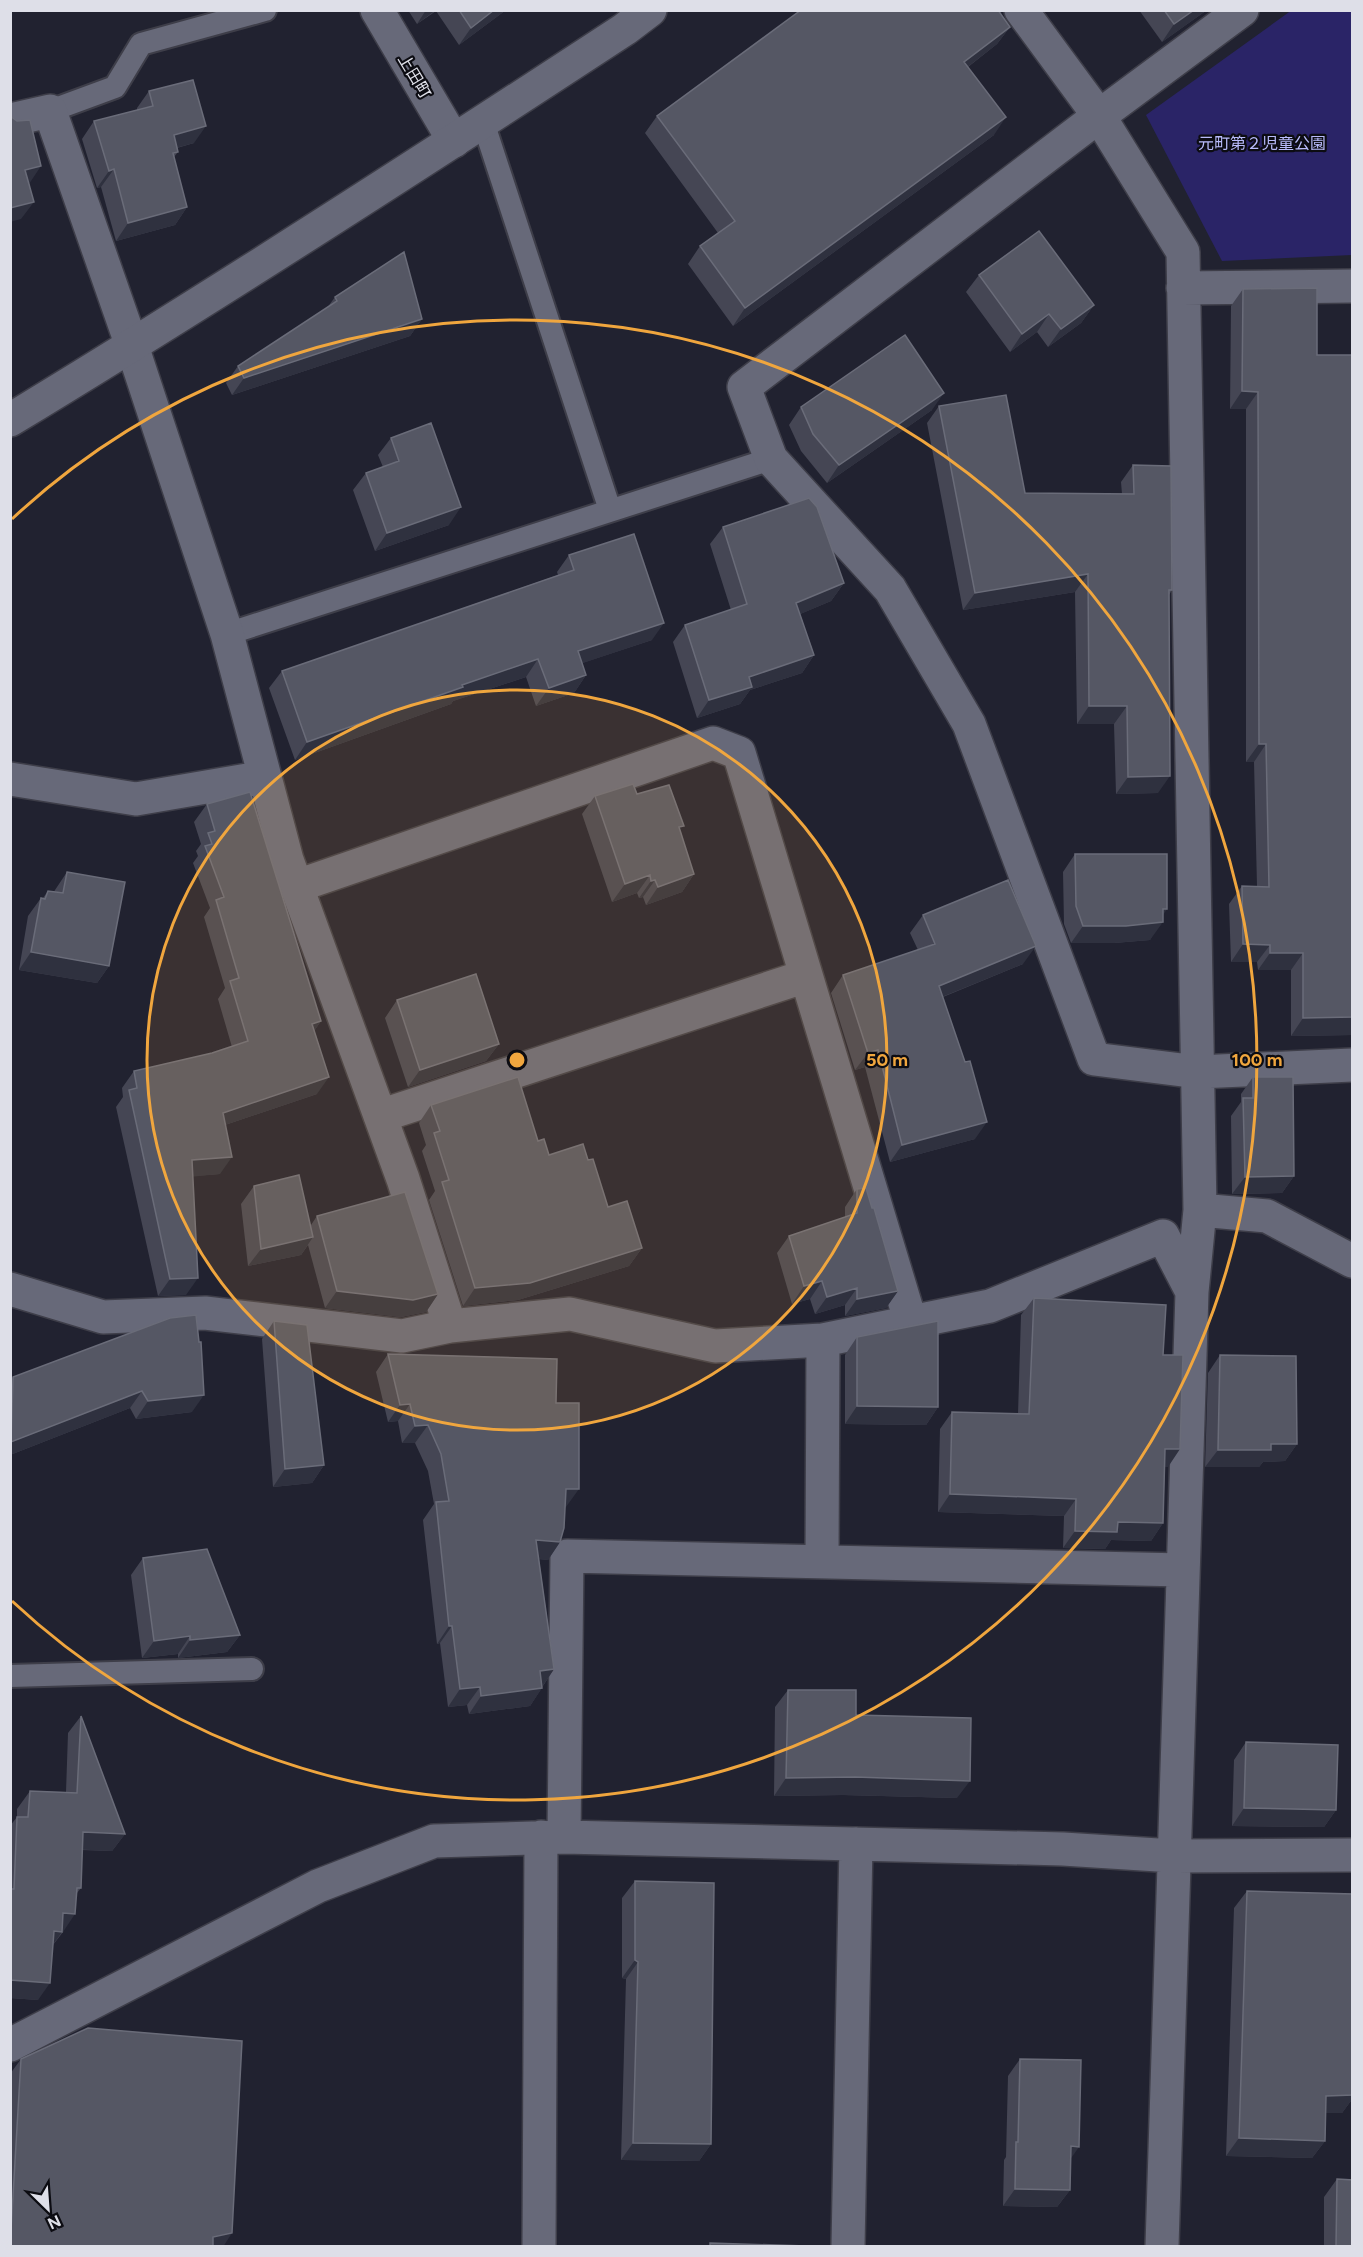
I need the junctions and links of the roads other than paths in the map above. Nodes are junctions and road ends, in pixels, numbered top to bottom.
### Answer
1 (265, 10) edge
2 (377, 10) edge
3 (650, 10) edge
4 (1021, 10) edge
5 (1242, 10) edge
6 (50, 111) junction
7 (1099, 116) junction
8 (10, 120) edge
9 (483, 122) junction
10 (454, 141) junction
11 (1353, 286) edge
12 (1183, 288) junction
13 (132, 346) junction
14 (10, 420) edge
15 (771, 459) junction
16 (610, 510) junction
17 (227, 634) junction
18 (266, 777) junction
19 (10, 779) edge
20 (297, 886) junction
21 (806, 976) junction
22 (1353, 1065) edge
23 (1198, 1072) junction
24 (380, 1116) junction
25 (1200, 1210) junction
26 (1353, 1261) edge
27 (10, 1289) edge
28 (1192, 1292) junction
29 (910, 1323) junction
30 (450, 1326) junction
31 (824, 1340) junction
32 (822, 1561) junction
33 (1183, 1570) junction
34 (252, 1669) dead end
35 (10, 1676) edge
36 (553, 1837) junction
37 (856, 1844) junction
38 (1353, 1855) edge
39 (1174, 1856) junction
40 (10, 2045) edge
41 (539, 2247) edge
42 (848, 2247) edge
43 (1162, 2247) edge

1 - 6 lane
2 - 10 street, 上田町
3 - 9 street
4 - 7 street
5 - 7 street
6 - 8 street
6 - 13 street
7 - 12 street
7 - 15 street
9 - 10 street
9 - 16 lane
10 - 13 street
11 - 12 street
12 - 23 street
13 - 14 street
13 - 17 street
15 - 16 lane
15 - 23 street
16 - 17 lane
17 - 18 street
18 - 19 street
18 - 20 street
20 - 21 street
20 - 24 street
21 - 24 street
21 - 29 street
22 - 23 street
23 - 25 street
24 - 30 street
25 - 26 street
25 - 28 street
27 - 30 street
28 - 29 street
28 - 33 street
29 - 31 street
30 - 31 street
31 - 32 street
32 - 33 street
32 - 36 street
33 - 39 street
34 - 35 lane
36 - 37 street
36 - 40 street
36 - 41 street
37 - 39 street
37 - 42 street
38 - 39 street
39 - 43 street

